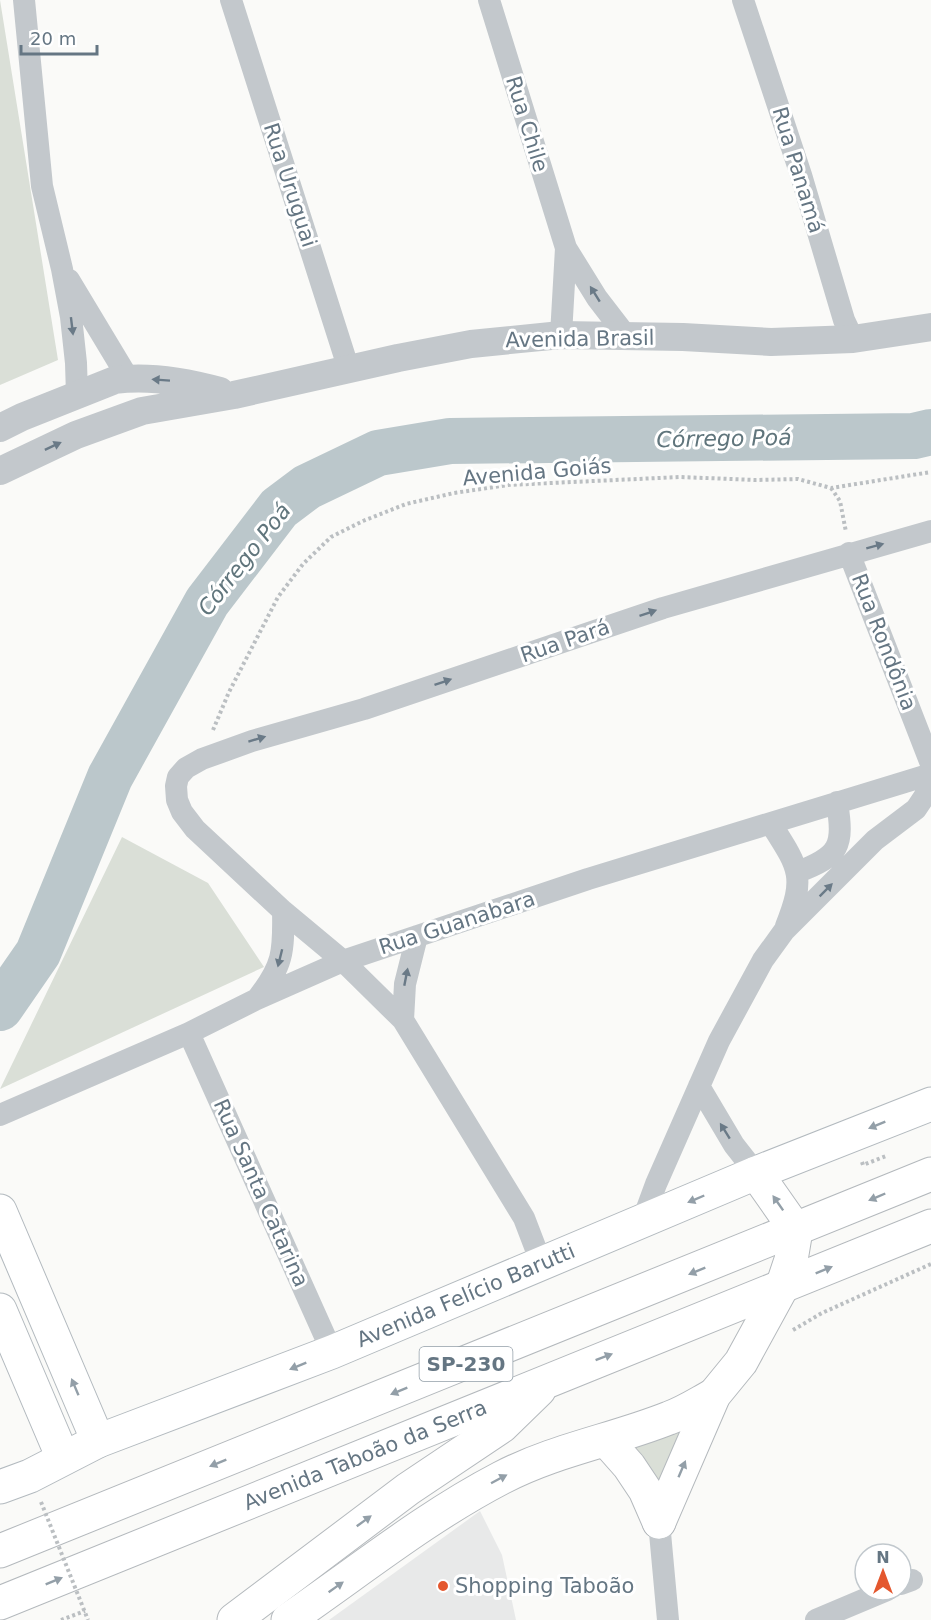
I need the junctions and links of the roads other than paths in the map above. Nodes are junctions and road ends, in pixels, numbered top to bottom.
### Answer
1 (24, 0) edge
2 (231, 0) edge
3 (489, 0) edge
4 (743, 0) edge
5 (566, 248) junction
6 (62, 269) junction
7 (931, 327) edge
8 (561, 335) junction
9 (627, 337) junction
10 (853, 339) junction
11 (349, 370) junction
12 (128, 378) junction
13 (77, 395) junction
14 (234, 395) junction
15 (120, 417) junction
16 (0, 428) edge
17 (0, 471) edge
18 (931, 531) edge
19 (849, 553) junction
20 (931, 764) edge
21 (931, 774) edge
22 (931, 781) edge
23 (837, 802) junction
24 (771, 824) junction
25 (844, 857) junction
26 (798, 872) junction
27 (283, 911) junction
28 (784, 930) junction
29 (417, 936) junction
30 (343, 961) junction
31 (257, 999) junction
32 (403, 1020) junction
33 (189, 1033) junction
34 (699, 1086) junction
35 (931, 1104) edge
36 (0, 1115) edge
37 (756, 1173) junction
38 (931, 1174) edge
39 (0, 1211) edge
40 (642, 1222) junction
41 (931, 1226) edge
42 (796, 1230) junction
43 (542, 1265) junction
44 (782, 1287) junction
45 (45, 1315) junction
46 (4, 1320) edge
47 (60, 1352) junction
48 (332, 1352) junction
49 (24, 1367) junction
50 (550, 1379) junction
51 (714, 1395) junction
52 (606, 1440) junction
53 (98, 1441) junction
54 (63, 1458) junction
55 (0, 1487) edge
56 (35, 1489) junction
57 (0, 1502) edge
58 (659, 1522) junction
59 (0, 1551) edge
60 (859, 1602) edge
61 (0, 1603) edge
62 (234, 1620) edge
63 (288, 1620) edge
64 (668, 1620) edge
65 (816, 1620) edge

1 - 6 street
2 - 11 street, Rua Uruguai
3 - 5 street, Rua Chile
4 - 10 street, Rua Panamá
5 - 8 street, Rua Chile
9 -> 5 street, Rua Chile
6 - 12 street
6 -> 13 street
7 - 10 street, Avenida Brasil
8 - 9 street, Avenida Brasil
8 - 11 street, Avenida Brasil
9 - 10 street, Avenida Brasil
11 - 14 street, Avenida Brasil
12 - 13 street, Avenida Brasil
14 -> 12 street, Avenida Brasil
12 - 15 street
13 - 16 street, Avenida Brasil
14 - 15 street, Avenida Brasil
17 -> 15 street, Avenida Brasil
19 -> 18 street, Rua Pará
19 - 20 street, Rua Rondônia
27 -> 19 street, Rua Pará
21 - 23 street, Rua Guanabara
22 - 25 street
23 - 24 street, Rua Guanabara
23 - 25 street
24 - 26 street
24 - 29 street, Rua Guanabara
25 - 26 street
28 -> 25 street
26 - 28 street
27 - 30 street
27 -> 31 street
28 - 34 street
29 - 30 street, Rua Guanabara
32 -> 29 street
30 - 31 street, Rua Guanabara
30 - 32 street
31 - 33 street, Rua Guanabara
32 - 43 street
33 - 36 street, Rua Guanabara
33 - 48 street, Rua Santa Catarina
37 -> 34 street
34 - 40 street
35 -> 37 main road, Avenida Felício Barutti
37 -> 40 main road, Avenida Felício Barutti
42 -> 37 main road
38 -> 42 main road, SP-230
39 - 45 main road
40 - 43 main road, Avenida Felício Barutti
44 -> 41 main road, Avenida Taboão da Serra / SP-230
42 - 44 main road
42 -> 59 main road, SP-230
43 - 48 main road, Avenida Felício Barutti
50 -> 44 main road, Avenida Taboão da Serra / SP-230
44 - 51 main road
45 - 46 main road
45 - 47 main road
46 - 49 main road
47 - 49 main road
53 -> 47 main road
48 -> 53 main road, Avenida Felício Barutti
49 - 54 main road
61 -> 50 main road, Avenida Taboão da Serra / SP-230
62 -> 50 main road
51 - 52 main road
58 -> 51 main road
52 - 58 main road
63 -> 52 main road
53 - 54 main road, Avenida Felício Barutti
54 - 56 main road, Avenida Felício Barutti
55 - 56 main road, Avenida Felício Barutti
56 - 57 main road
58 - 64 street
60 - 65 street

